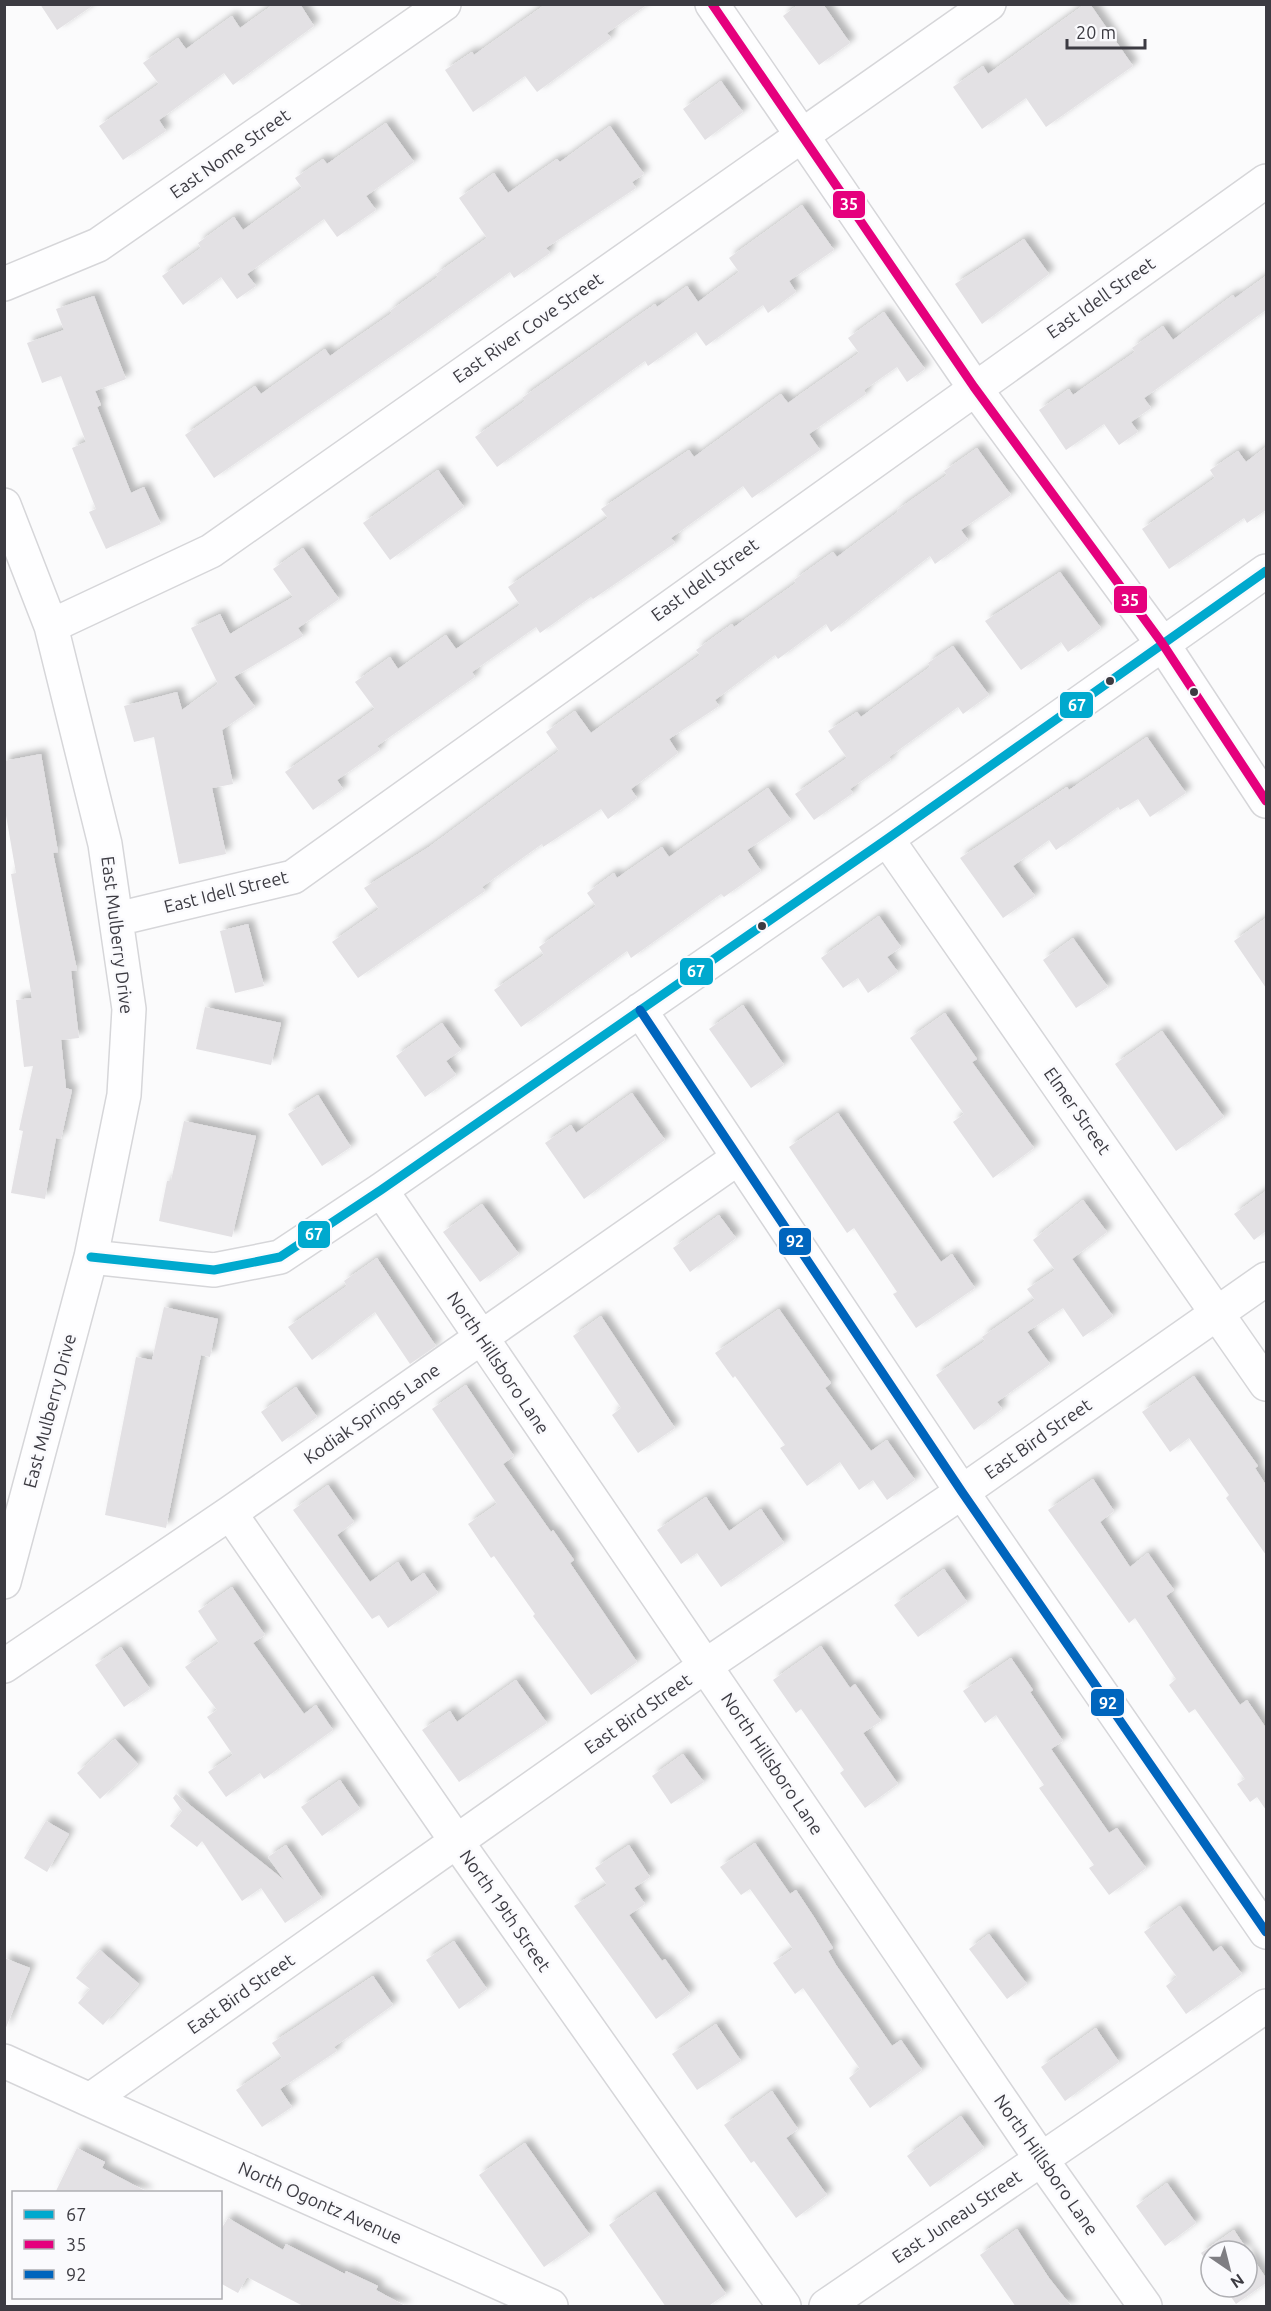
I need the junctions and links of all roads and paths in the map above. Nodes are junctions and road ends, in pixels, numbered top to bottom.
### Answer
1 (444, 4) edge
2 (712, 4) edge
3 (989, 4) edge
4 (802, 135) junction
5 (1266, 181) edge
6 (4, 284) edge
7 (974, 387) junction
8 (4, 505) edge
9 (1266, 571) edge
10 (51, 626) junction
11 (1162, 643) junction
12 (1266, 801) edge
13 (888, 839) junction
14 (117, 919) junction
15 (640, 1010) junction
16 (738, 1158) junction
17 (381, 1190) junction
18 (91, 1257) junction
19 (1266, 1279) edge
20 (1218, 1313) junction
21 (481, 1339) junction
22 (1266, 1384) edge
23 (962, 1492) junction
24 (230, 1513) junction
25 (4, 1582) edge
26 (4, 1666) edge
27 (705, 1666) junction
28 (457, 1842) junction
29 (1266, 1932) edge
30 (1266, 2006) edge
31 (4, 2061) edge
32 (90, 2100) junction
33 (1041, 2159) junction
34 (551, 2307) edge
35 (784, 2307) edge
36 (826, 2307) edge
37 (1145, 2307) edge

1 - 6 street, East Nome Street
2 - 4 street
3 - 4 street, East River Cove Street
4 - 7 street
4 - 10 street, East River Cove Street
5 - 7 street, East Idell Street
7 - 11 street
7 - 14 street, East Idell Street
8 - 10 street, East Mulberry Drive
9 - 11 street
10 - 14 street, East Mulberry Drive
11 - 12 street
11 - 13 street
13 - 15 street
13 - 20 street, Elmer Street
14 - 18 street, East Mulberry Drive
15 - 16 street
15 - 17 street
16 - 21 street, Kodiak Springs Lane
16 - 23 street
17 - 18 street
17 - 21 street, North Hillsboro Lane
18 - 25 street, East Mulberry Drive
19 - 20 street, East Bird Street
20 - 22 street, Elmer Street
20 - 23 street, East Bird Street
21 - 24 street, Kodiak Springs Lane
21 - 27 street, North Hillsboro Lane
23 - 27 street, East Bird Street
23 - 29 street
24 - 26 street, Kodiak Springs Lane
24 - 28 street, North 19th Street
27 - 28 street, East Bird Street
27 - 33 street, North Hillsboro Lane
28 - 32 street, East Bird Street
28 - 35 street, North 19th Street
30 - 33 street, East Juneau Street
31 - 32 street
32 - 34 street, North Ogontz Avenue
33 - 36 street, East Juneau Street
33 - 37 street, North Hillsboro Lane

